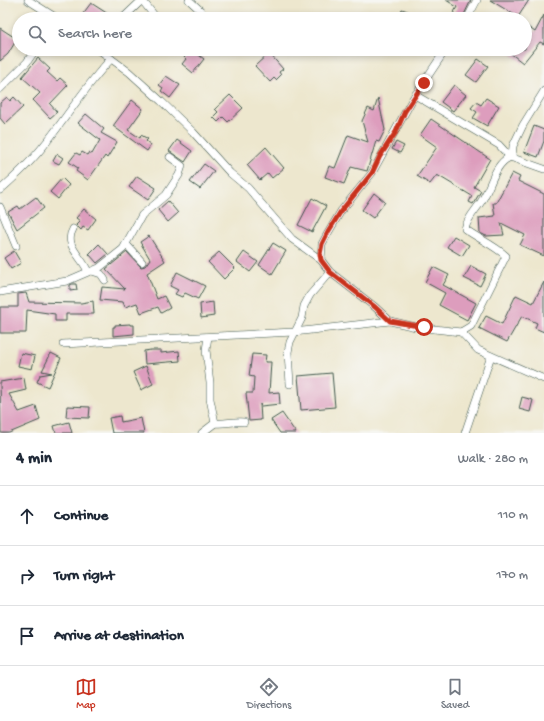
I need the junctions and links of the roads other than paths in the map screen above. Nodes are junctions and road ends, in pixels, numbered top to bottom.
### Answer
1 (28, 0) edge
2 (142, 0) edge
3 (189, 0) edge
4 (477, 0) edge
5 (47, 12) edge
6 (129, 12) edge
7 (151, 12) edge
8 (201, 12) edge
9 (471, 12) edge
10 (31, 56) edge
11 (107, 56) edge
12 (441, 56) edge
13 (111, 59) junction
14 (0, 88) edge
15 (544, 91) edge
16 (415, 95) junction
17 (170, 157) dead end
18 (511, 157) junction
19 (544, 169) edge
20 (0, 190) edge
21 (0, 207) edge
22 (73, 229) dead end
23 (126, 244) junction
24 (16, 246) dead end
25 (321, 260) junction
26 (142, 262) dead end
27 (90, 271) junction
28 (330, 272) junction
29 (105, 280) dead end
30 (0, 292) edge
31 (390, 321) junction
32 (294, 332) junction
33 (461, 332) junction
34 (208, 337) junction
35 (63, 344) dead end
36 (491, 356) junction
37 (544, 379) edge
38 (290, 384) dead end
39 (244, 422) dead end
40 (215, 423) junction
41 (202, 433) edge
42 (465, 433) edge

1 - 5 street
2 - 6 street
2 - 7 street
3 - 8 street
4 - 9 street
10 - 14 street
11 - 13 street
12 - 16 street
13 - 20 street
13 - 25 street
15 - 18 street
16 - 18 street
16 - 25 street
17 - 23 street
18 - 19 street
18 - 33 street
21 - 24 street
22 - 27 street
23 - 26 street
23 - 27 street
25 - 28 street
27 - 29 street
27 - 30 street
28 - 31 street
28 - 32 street
31 - 32 street
31 - 33 street
32 - 34 street
32 - 38 street
33 - 36 street
34 - 35 street
34 - 40 street
36 - 37 street
36 - 42 street
39 - 40 street
40 - 41 street

